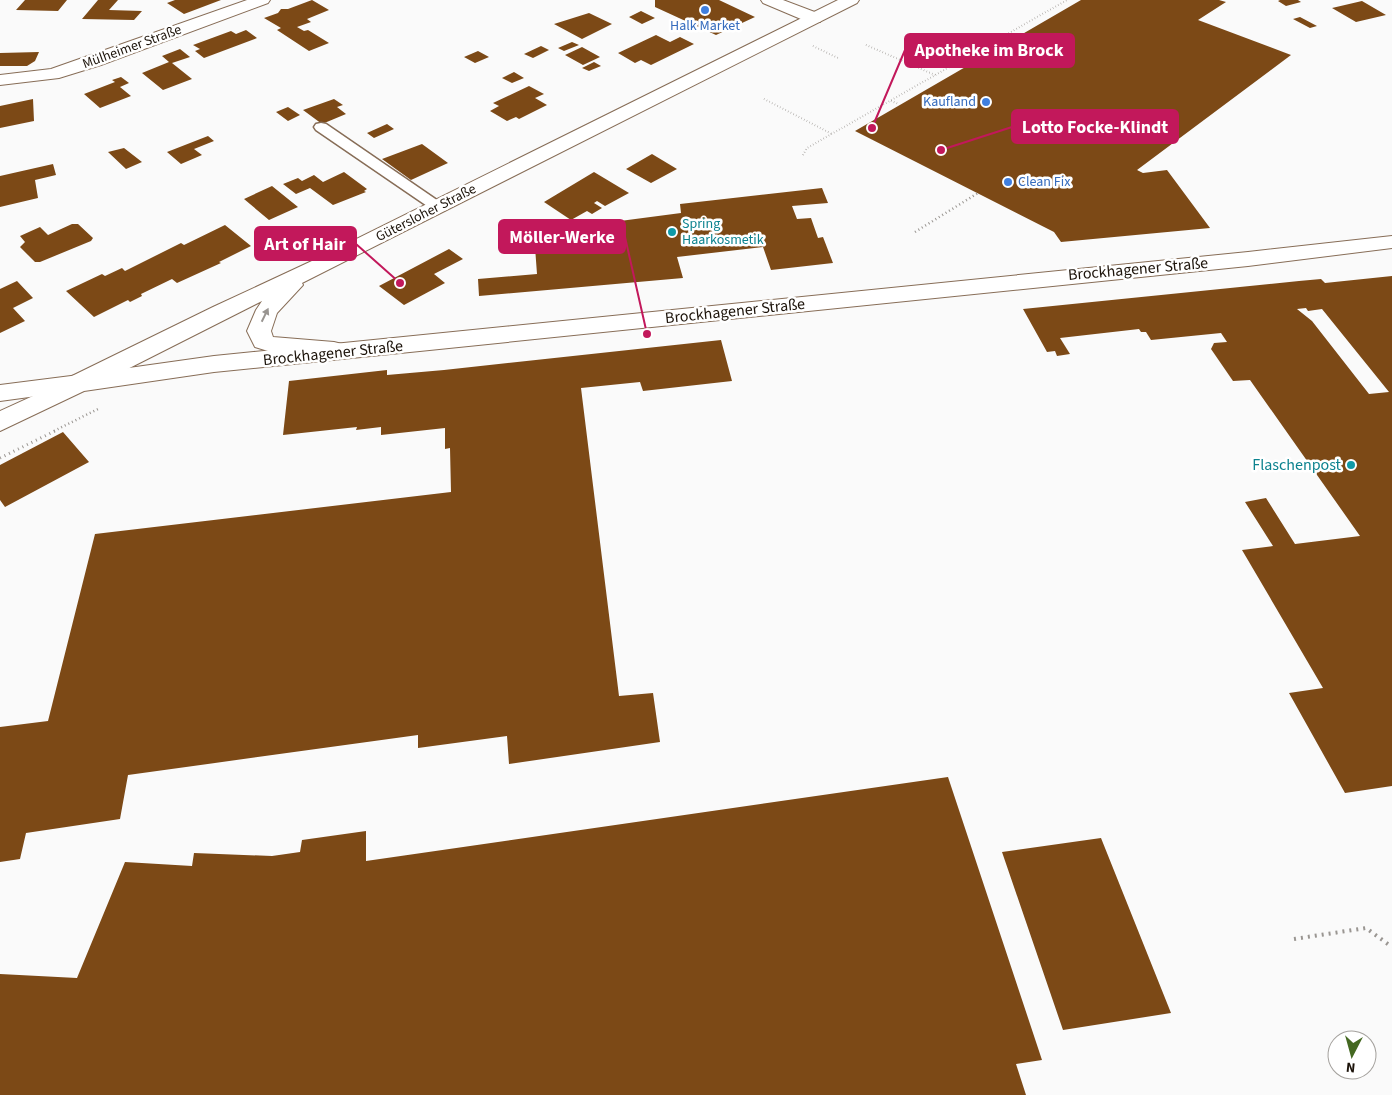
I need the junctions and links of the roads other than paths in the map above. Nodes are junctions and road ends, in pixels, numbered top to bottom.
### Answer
1 (262, 0) edge
2 (769, 0) edge
3 (851, 0) edge
4 (814, 18) junction
5 (0, 80) edge
6 (321, 127) dead end
7 (440, 206) junction
8 (1392, 242) edge
9 (322, 265) junction
10 (352, 351) junction
11 (79, 382) junction
12 (0, 392) edge
13 (0, 422) edge

1 - 5 street, Mülheimer Straße
2 - 4 street
3 - 4 street, Gütersloher Straße
4 - 7 street, Gütersloher Straße
6 - 7 lane
7 - 9 street, Gütersloher Straße
8 - 10 street, Brockhagener Straße
10 -> 9 street
9 - 11 street, Gütersloher Straße
10 - 11 street, Brockhagener Straße
11 - 12 street, Brockhagener Straße
11 - 13 street, Gütersloher Straße

